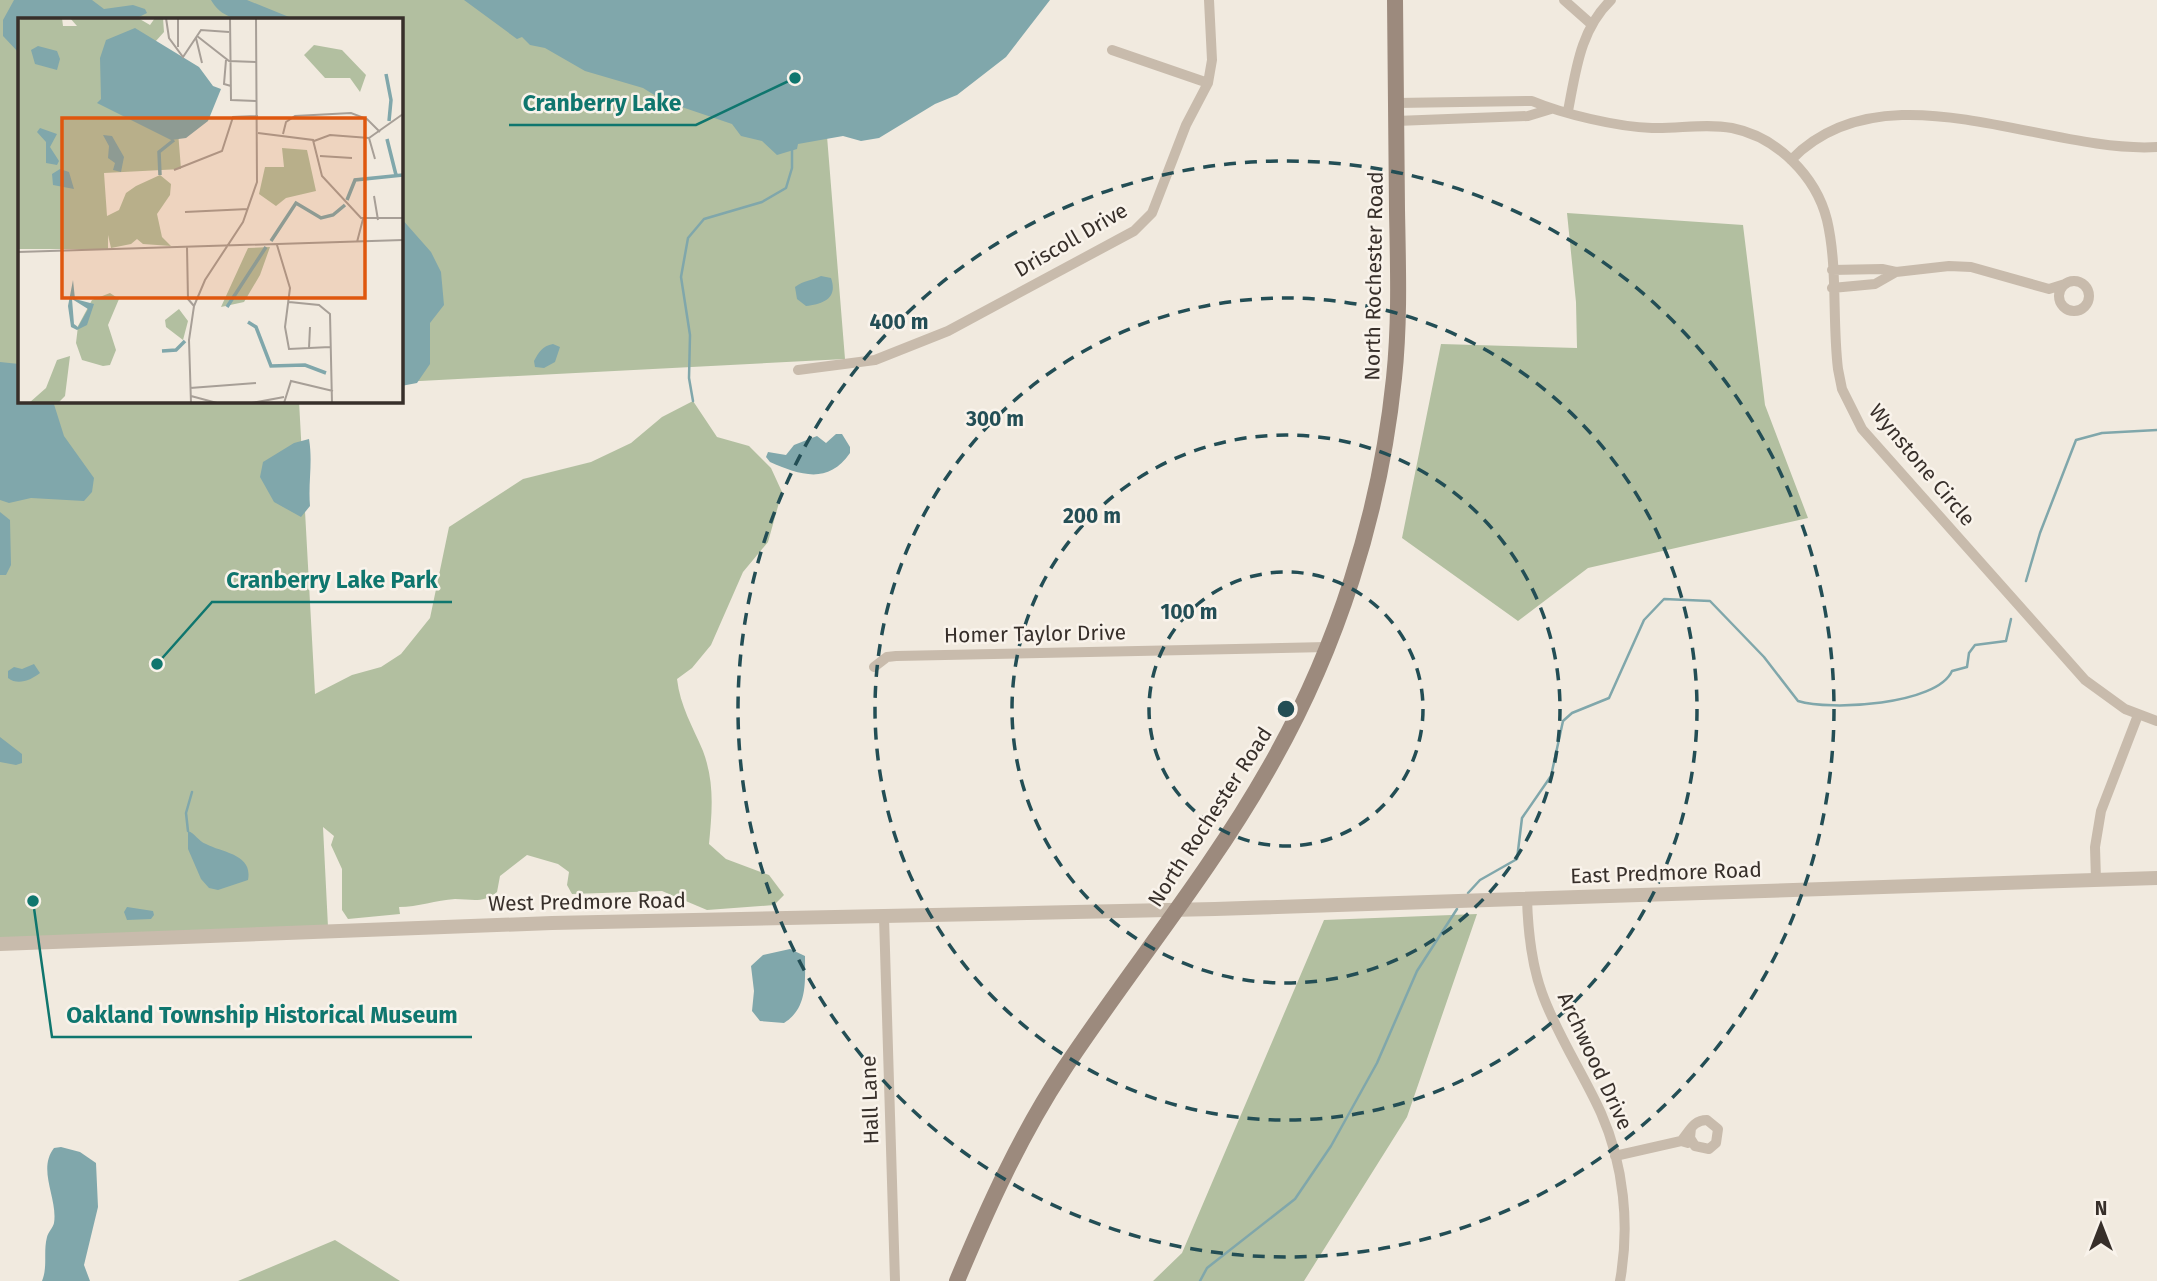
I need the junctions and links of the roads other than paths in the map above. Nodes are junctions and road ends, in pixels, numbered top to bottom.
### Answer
1 (1209, 0) edge
2 (1395, 0) edge
3 (1564, 0) edge
4 (1609, 1) edge
5 (1590, 23) junction
6 (1112, 50) dead end
7 (1208, 83) junction
8 (1396, 103) junction
9 (1550, 109) junction
10 (1568, 111) junction
11 (1396, 121) junction
12 (2157, 147) edge
13 (1791, 160) junction
14 (1832, 270) junction
15 (1896, 272) junction
16 (2065, 284) junction
17 (1832, 288) junction
18 (2049, 289) junction
19 (2060, 302) junction
20 (798, 370) dead end
21 (1327, 647) junction
22 (874, 667) dead end
23 (2138, 715) junction
24 (2157, 721) edge
25 (2157, 878) edge
26 (2096, 880) junction
27 (1527, 898) junction
28 (1176, 910) junction
29 (884, 917) junction
30 (0, 944) edge
31 (1691, 1128) junction
32 (1681, 1141) junction
33 (1695, 1146) junction
34 (1615, 1156) junction
35 (895, 1281) edge
36 (957, 1281) edge
37 (1620, 1281) edge

1 - 7 street, Driscoll Drive
2 - 8 main road, North Rochester Road
3 - 5 street
4 - 5 street
5 - 10 street
6 - 7 street
7 - 20 street, Driscoll Drive
8 - 9 street, Wynstone Circle
8 - 11 main road, North Rochester Road
9 - 10 street, Wynstone Circle
9 - 11 street, Wynstone Circle
10 - 13 street, Wynstone Circle
11 - 21 main road, North Rochester Road
12 - 13 street
13 - 14 street, Wynstone Circle
14 - 15 street
14 - 17 street, Wynstone Circle
15 - 17 street
15 - 18 street
16 - 18 street
16 - 19 street
16 - 19 street
17 - 23 street, Wynstone Circle
18 - 19 street
21 - 22 street, Homer Taylor Drive
21 - 28 main road, North Rochester Road
23 - 24 street, Wynstone Circle
23 - 26 street
25 - 26 street, East Predmore Road
26 - 27 street, East Predmore Road
27 - 28 street, East Predmore Road
27 - 34 street, Archwood Drive
28 - 29 street, West Predmore Road
28 - 36 main road, North Rochester Road
29 - 30 street, West Predmore Road
29 - 35 street, Hall Lane
31 - 32 street
31 - 33 street
31 - 33 street
32 - 33 street
32 - 34 street
34 - 37 street, Archwood Drive

